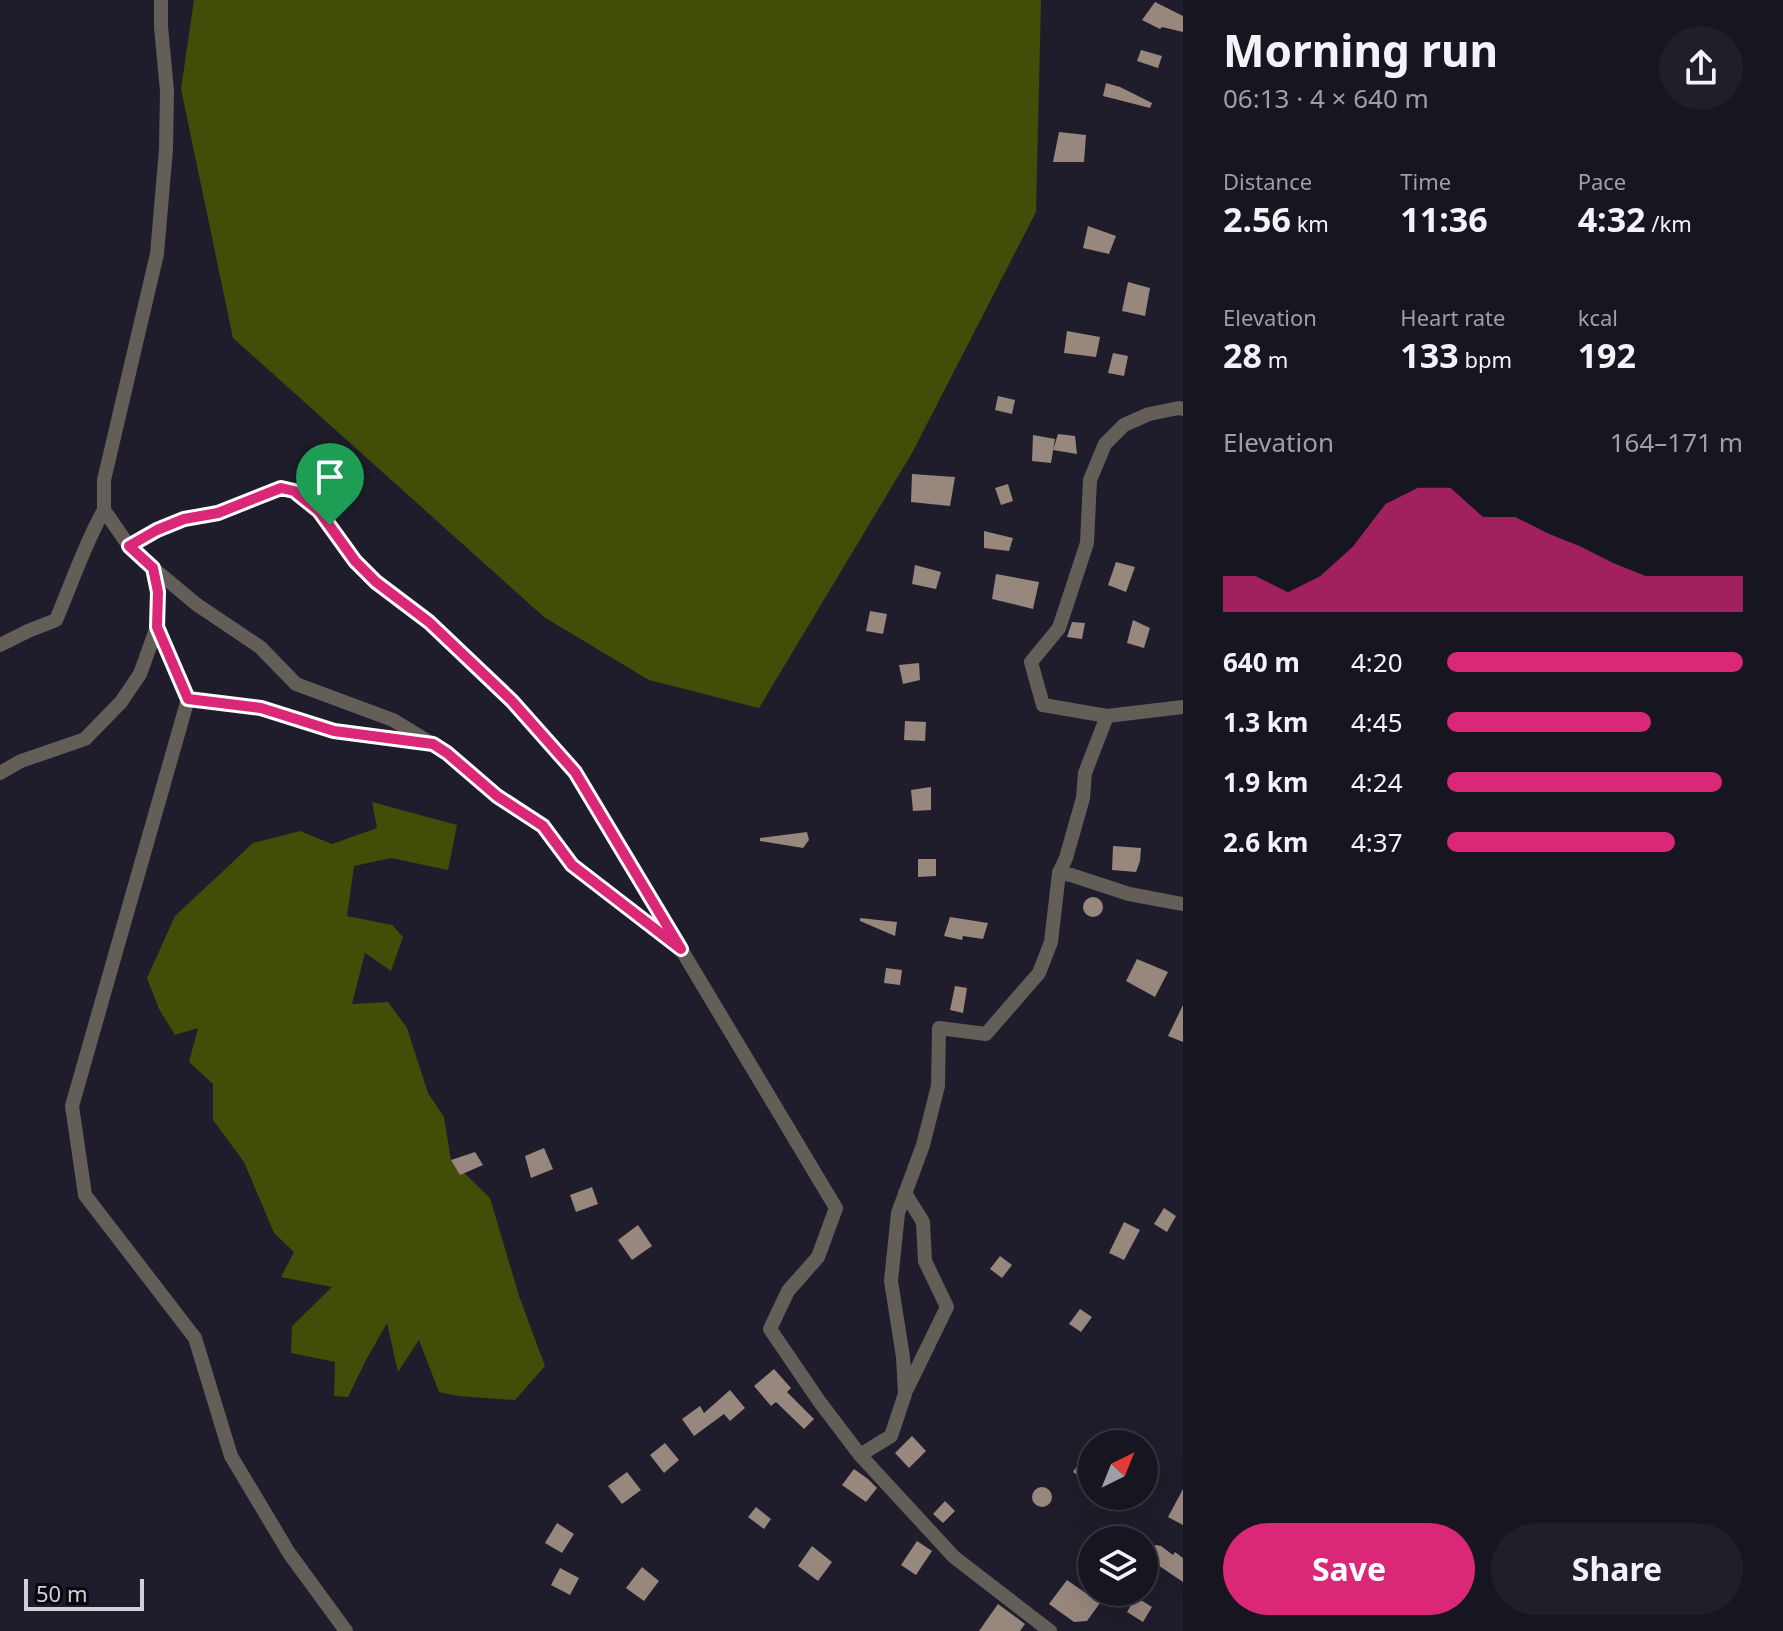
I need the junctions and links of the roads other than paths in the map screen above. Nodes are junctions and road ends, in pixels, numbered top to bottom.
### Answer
1 (161, 0) edge
2 (1183, 409) edge
3 (104, 510) junction
4 (129, 546) junction
5 (153, 568) junction
6 (157, 627) junction
7 (0, 645) edge
8 (188, 699) junction
9 (1183, 707) edge
10 (1107, 716) junction
11 (433, 744) junction
12 (0, 773) edge
13 (1059, 873) junction
14 (1183, 904) edge
15 (681, 949) junction
16 (905, 1193) junction
17 (905, 1394) junction
18 (860, 1455) junction
19 (346, 1631) edge
20 (1050, 1631) edge

1 - 3 street
2 - 10 street
3 - 4 street
3 - 7 street
4 - 5 street
4 - 15 street
5 - 6 street
5 - 11 street
6 - 8 street
6 - 12 street
8 - 11 street
8 - 19 street
9 - 10 street
10 - 13 street
11 - 15 street
13 - 14 street
13 - 16 street
15 - 18 street
16 - 17 street
16 - 17 street
17 - 18 street
18 - 20 street

